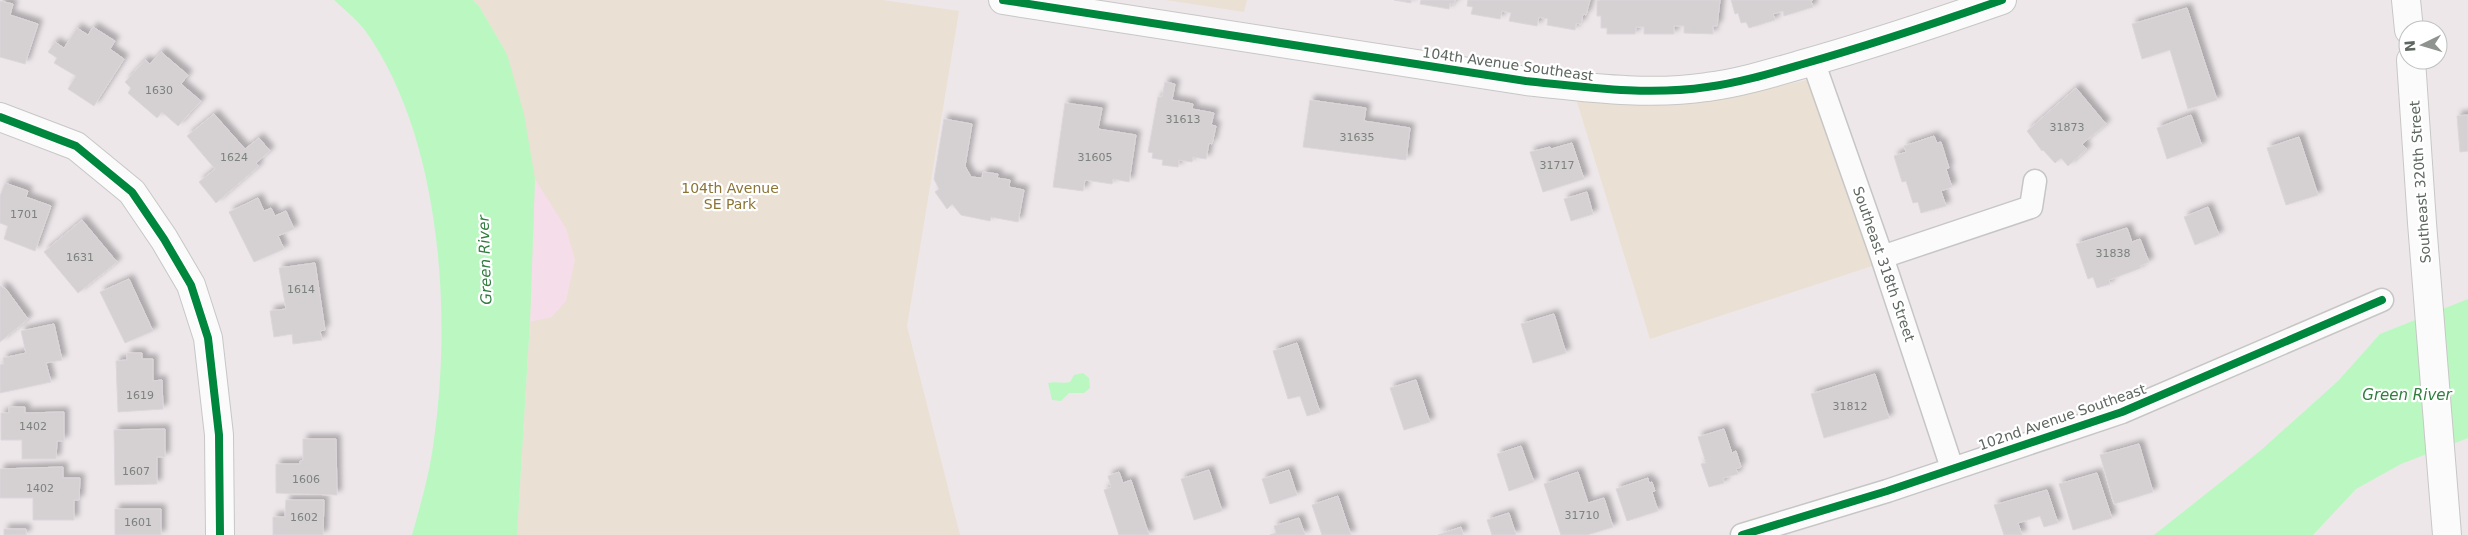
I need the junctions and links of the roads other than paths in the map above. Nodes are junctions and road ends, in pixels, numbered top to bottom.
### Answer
1 (1003, 0) edge
2 (2002, 0) edge
3 (2406, 0) edge
4 (2408, 20) edge
5 (1813, 61) junction
6 (2412, 70) edge
7 (0, 117) edge
8 (2035, 181) dead end
9 (1882, 257) junction
10 (2382, 300) dead end
11 (1952, 468) junction
12 (2447, 531) edge
13 (220, 535) edge
14 (1742, 535) edge

1 - 5 street, 104th Avenue Southeast
2 - 5 street, 104th Avenue Southeast
3 - 4 street
5 - 9 street, Southeast 318th Street
6 - 12 street, Southeast 320th Street
7 - 13 street
8 - 9 street
9 - 11 street, Southeast 318th Street
10 - 11 street, 102nd Avenue Southeast
11 - 14 street, 102nd Avenue Southeast

